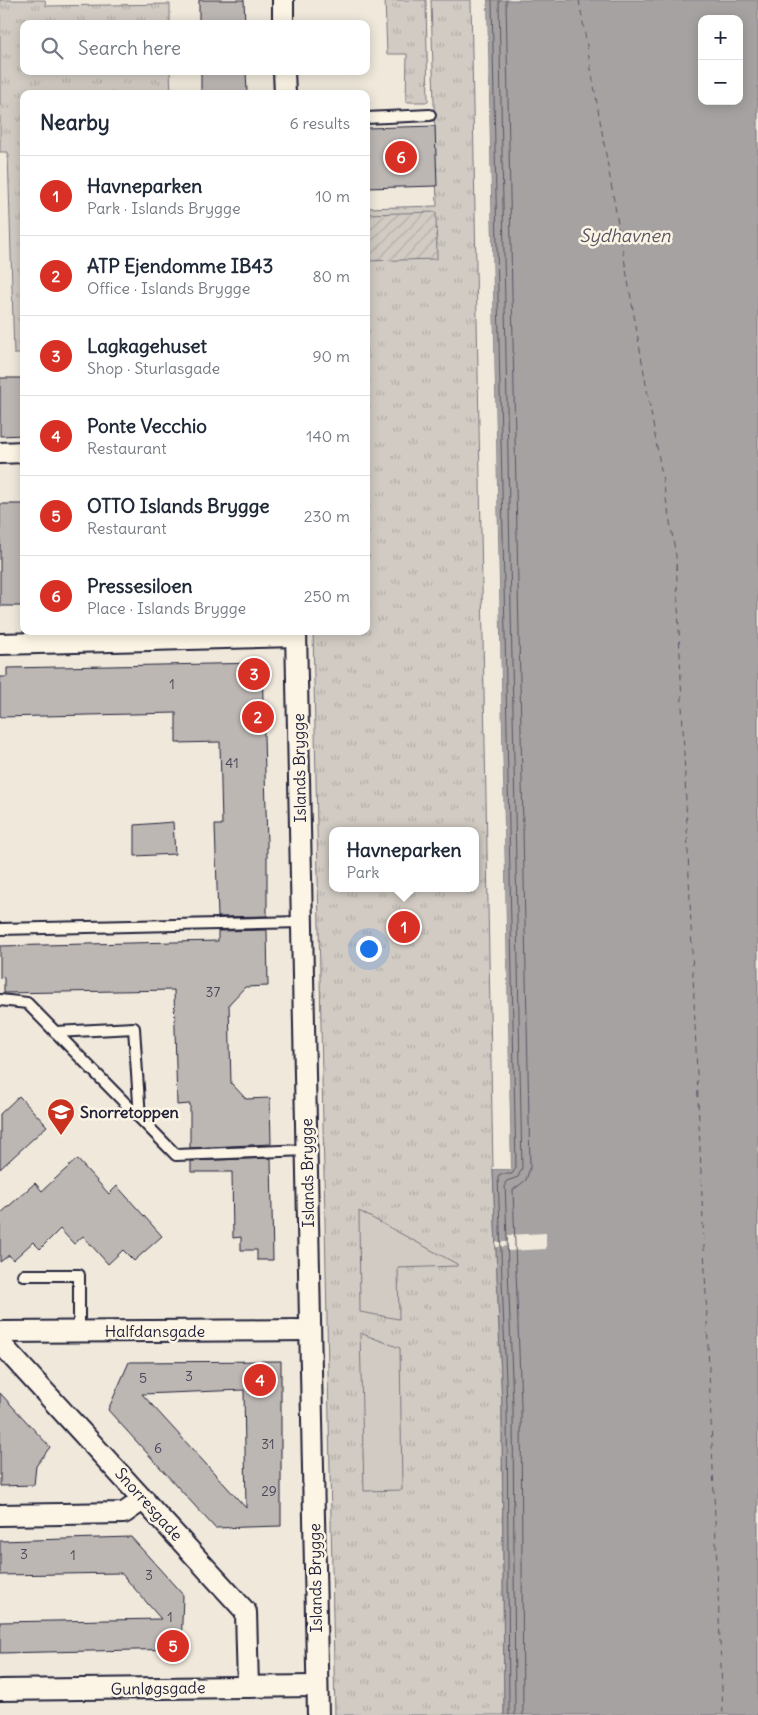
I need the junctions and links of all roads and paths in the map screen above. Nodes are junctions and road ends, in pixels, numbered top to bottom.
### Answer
1 (283, 0) edge
2 (283, 20) edge
3 (284, 75) edge
4 (285, 90) edge
5 (430, 115) dead end
6 (370, 118) edge
7 (20, 452) edge
8 (0, 453) edge
9 (266, 635) edge
10 (296, 635) edge
11 (0, 644) edge
12 (302, 922) junction
13 (0, 930) edge
14 (0, 1000) edge
15 (55, 1032) junction
16 (140, 1118) junction
17 (306, 1150) junction
18 (23, 1275) dead end
19 (310, 1330) junction
20 (0, 1332) edge
21 (79, 1332) junction
22 (0, 1342) edge
23 (144, 1499) junction
24 (0, 1516) edge
25 (248, 1686) junction
26 (317, 1686) junction
27 (0, 1690) edge
28 (318, 1715) edge

1 - 2 street
3 - 4 street
5 - 6 lane
7 - 8 street
9 - 11 street
10 - 12 street, Islands Brygge
12 - 13 lane
12 - 17 street, Islands Brygge
14 - 15 lane
15 - 16 lane
15 - 16 lane
16 - 17 lane
17 - 19 street, Islands Brygge
18 - 21 lane
19 - 21 street, Halfdansgade
19 - 26 street, Islands Brygge
20 - 21 street, Halfdansgade
22 - 23 street, Snorresgade
23 - 24 street
23 - 25 street, Snorresgade
25 - 26 street, Gunløgsgade
25 - 27 street, Gunløgsgade
26 - 28 street, Islands Brygge

